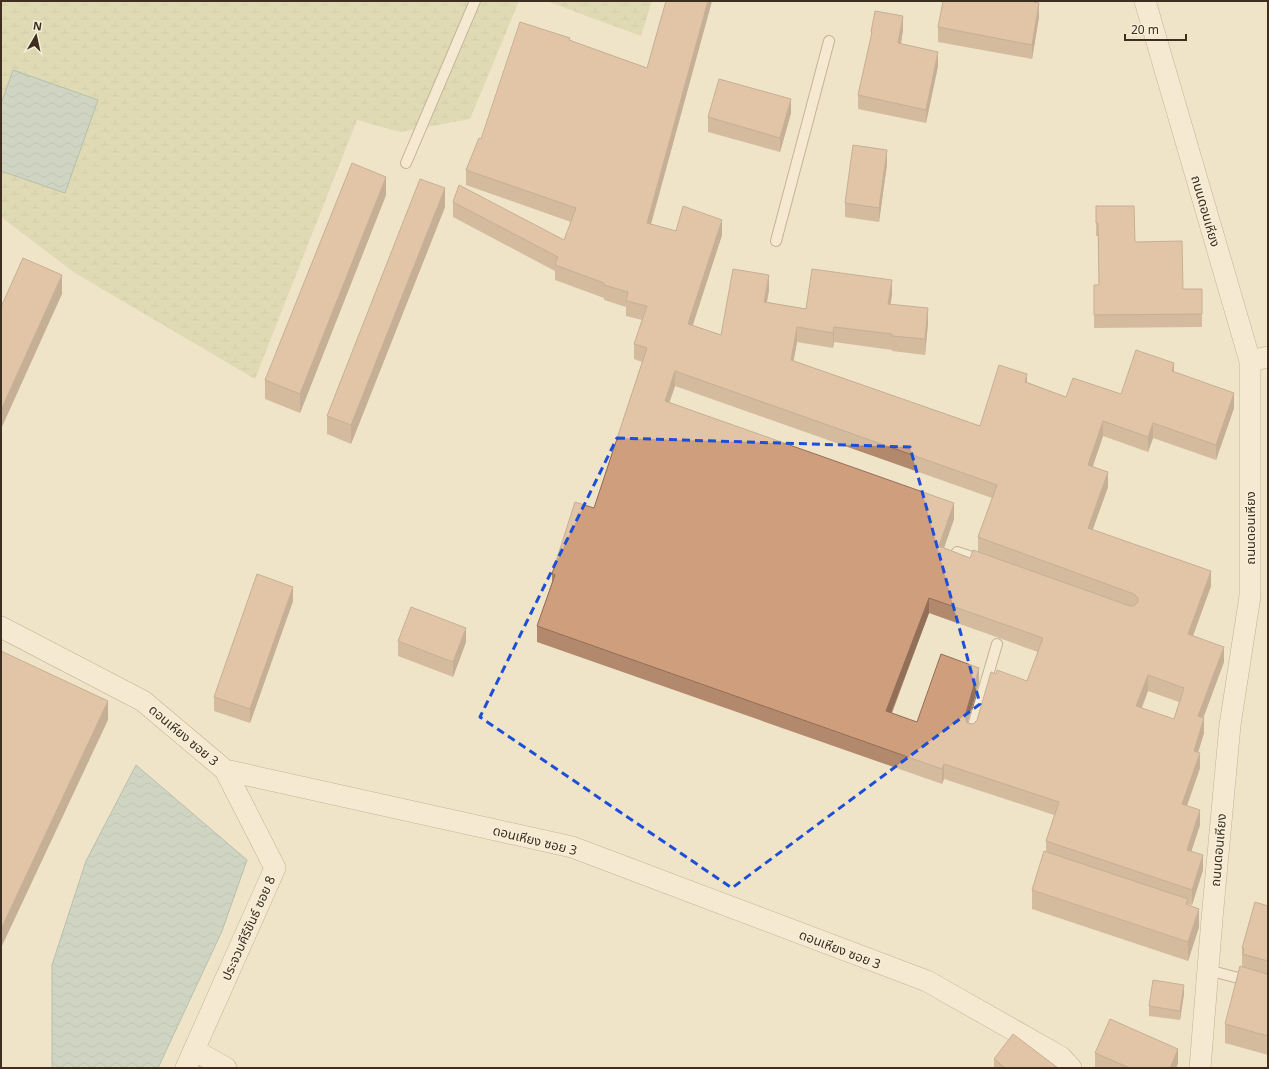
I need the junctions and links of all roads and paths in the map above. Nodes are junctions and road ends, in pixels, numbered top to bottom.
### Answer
1 (475, 1) edge
2 (1145, 1) edge
3 (829, 41) dead end
4 (406, 163) dead end
5 (776, 241) dead end
6 (1259, 359) edge
7 (957, 552) edge
8 (994, 565) edge
9 (1, 627) edge
10 (997, 644) dead end
11 (971, 733) edge
12 (225, 770) junction
13 (1208, 970) junction
14 (1268, 986) edge
15 (190, 1059) edge
16 (226, 1068) edge
17 (1071, 1068) edge
18 (1200, 1068) edge

1 - 4 lane
2 - 6 street, ถนนดอนเหียง
3 - 5 lane
6 - 13 street, ถนนดอนเหียง
7 - 8 lane
9 - 12 street, ดอนเหียง ซอย 3
10 - 11 lane
12 - 15 street, ประจวบคีรีขันธ์ ซอย 8
12 - 17 street, ดอนเหียง ซอย 3
13 - 14 lane
13 - 18 street, ถนนดอนเหียง
15 - 16 street

